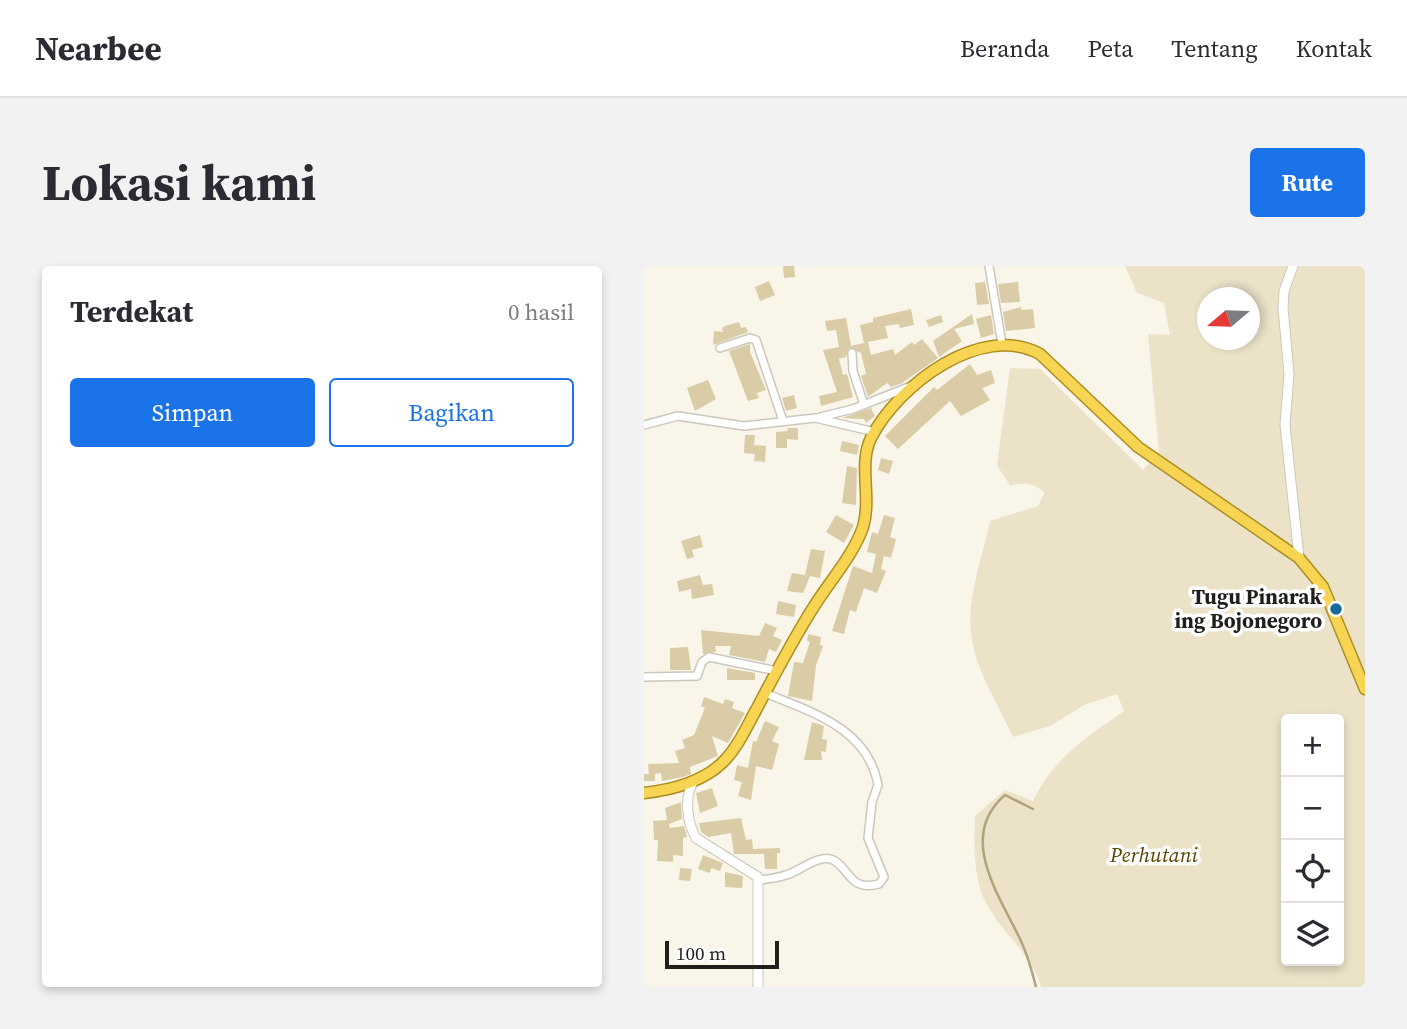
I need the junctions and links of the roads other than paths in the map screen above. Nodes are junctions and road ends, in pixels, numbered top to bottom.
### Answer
1 (989, 266) edge
2 (1293, 266) edge
3 (1002, 344) junction
4 (720, 348) dead end
5 (852, 353) dead end
6 (916, 384) junction
7 (864, 405) junction
8 (816, 418) junction
9 (783, 422) junction
10 (644, 425) edge
11 (875, 432) junction
12 (1299, 558) junction
13 (777, 671) junction
14 (644, 677) edge
15 (1365, 689) edge
16 (765, 693) junction
17 (693, 782) junction
18 (644, 793) edge
19 (759, 880) junction
20 (758, 987) edge

1 - 3 street
2 - 12 street
3 - 6 highway
3 - 12 highway
4 - 9 street
5 - 7 street
6 - 7 street
6 - 11 highway
7 - 8 street
8 - 9 street
8 - 11 street
9 - 10 street
11 - 13 highway
12 - 15 highway
13 - 14 street
13 - 16 highway
16 - 17 highway
16 - 19 street
17 - 18 highway
17 - 19 street
19 - 20 street

